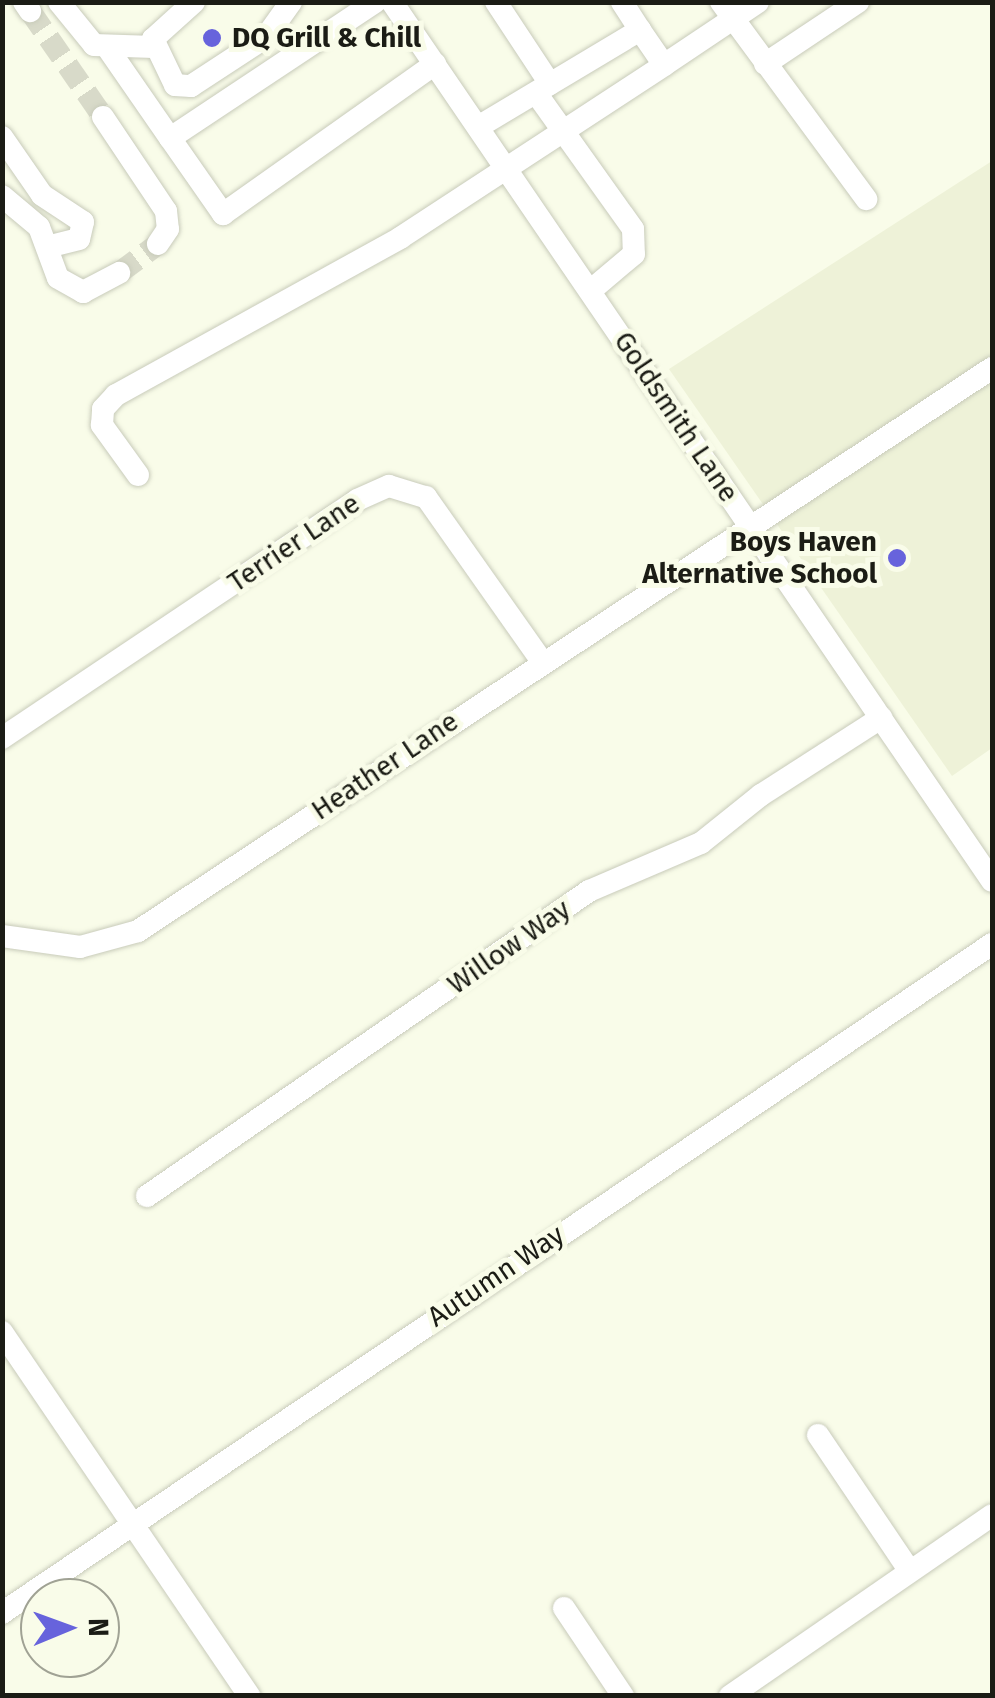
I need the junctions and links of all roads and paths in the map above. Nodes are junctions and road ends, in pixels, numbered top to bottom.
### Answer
1 (59, 2) edge
2 (194, 2) edge
3 (291, 2) edge
4 (375, 2) edge
5 (392, 2) edge
6 (496, 2) edge
7 (622, 2) edge
8 (758, 2) edge
9 (858, 2) edge
10 (727, 11) edge
11 (640, 30) junction
12 (154, 46) junction
13 (109, 50) junction
14 (435, 64) junction
15 (765, 64) junction
16 (664, 65) junction
17 (191, 86) junction
18 (543, 88) junction
19 (152, 112) junction
20 (103, 117) tunnel mouth
21 (478, 127) junction
22 (561, 130) junction
23 (2, 137) edge
24 (170, 138) junction
25 (505, 166) junction
26 (2, 196) edge
27 (866, 199) dead end
28 (158, 244) dead end
29 (48, 248) junction
30 (110, 278) tunnel mouth
31 (590, 291) junction
32 (992, 368) edge
33 (138, 475) dead end
34 (750, 525) junction
35 (541, 660) junction
36 (881, 718) junction
37 (2, 738) edge
38 (992, 881) edge
39 (2, 936) edge
40 (992, 944) edge
41 (147, 1196) dead end
42 (2, 1332) edge
43 (818, 1434) dead end
44 (992, 1515) edge
45 (134, 1524) junction
46 (909, 1570) junction
47 (564, 1608) dead end
48 (2, 1613) edge
49 (248, 1696) edge
50 (623, 1696) edge
51 (730, 1696) edge

1 - 13 street
2 - 12 street
3 - 17 street
4 - 24 street
5 - 14 street, Goldsmith Lane
6 - 18 street
7 - 11 street
8 - 10 street
9 - 15 street
10 - 15 street
10 - 16 street
11 - 16 street
11 - 18 street
12 - 13 street
12 - 17 street
13 - 19 street
14 - 21 street, Goldsmith Lane
14 - 24 street
15 - 27 street
16 - 22 street
17 - 19 street
18 - 21 street
18 - 22 street
19 - 24 street
20 - 28 street
21 - 25 street, Goldsmith Lane
22 - 25 street
22 - 31 street
23 - 29 street
25 - 31 street, Goldsmith Lane
25 - 33 street
26 - 29 street
29 - 30 street
31 - 34 street, Goldsmith Lane
32 - 34 street, Heather Lane
34 - 35 street, Heather Lane
34 - 36 street, Goldsmith Lane
35 - 37 street, Terrier Lane
35 - 39 street, Heather Lane
36 - 38 street, Goldsmith Lane
36 - 41 street, Willow Way
40 - 45 street, Autumn Way
42 - 45 street
43 - 46 street
44 - 46 street
45 - 48 street, Autumn Way
45 - 49 street
46 - 51 street
47 - 50 street

